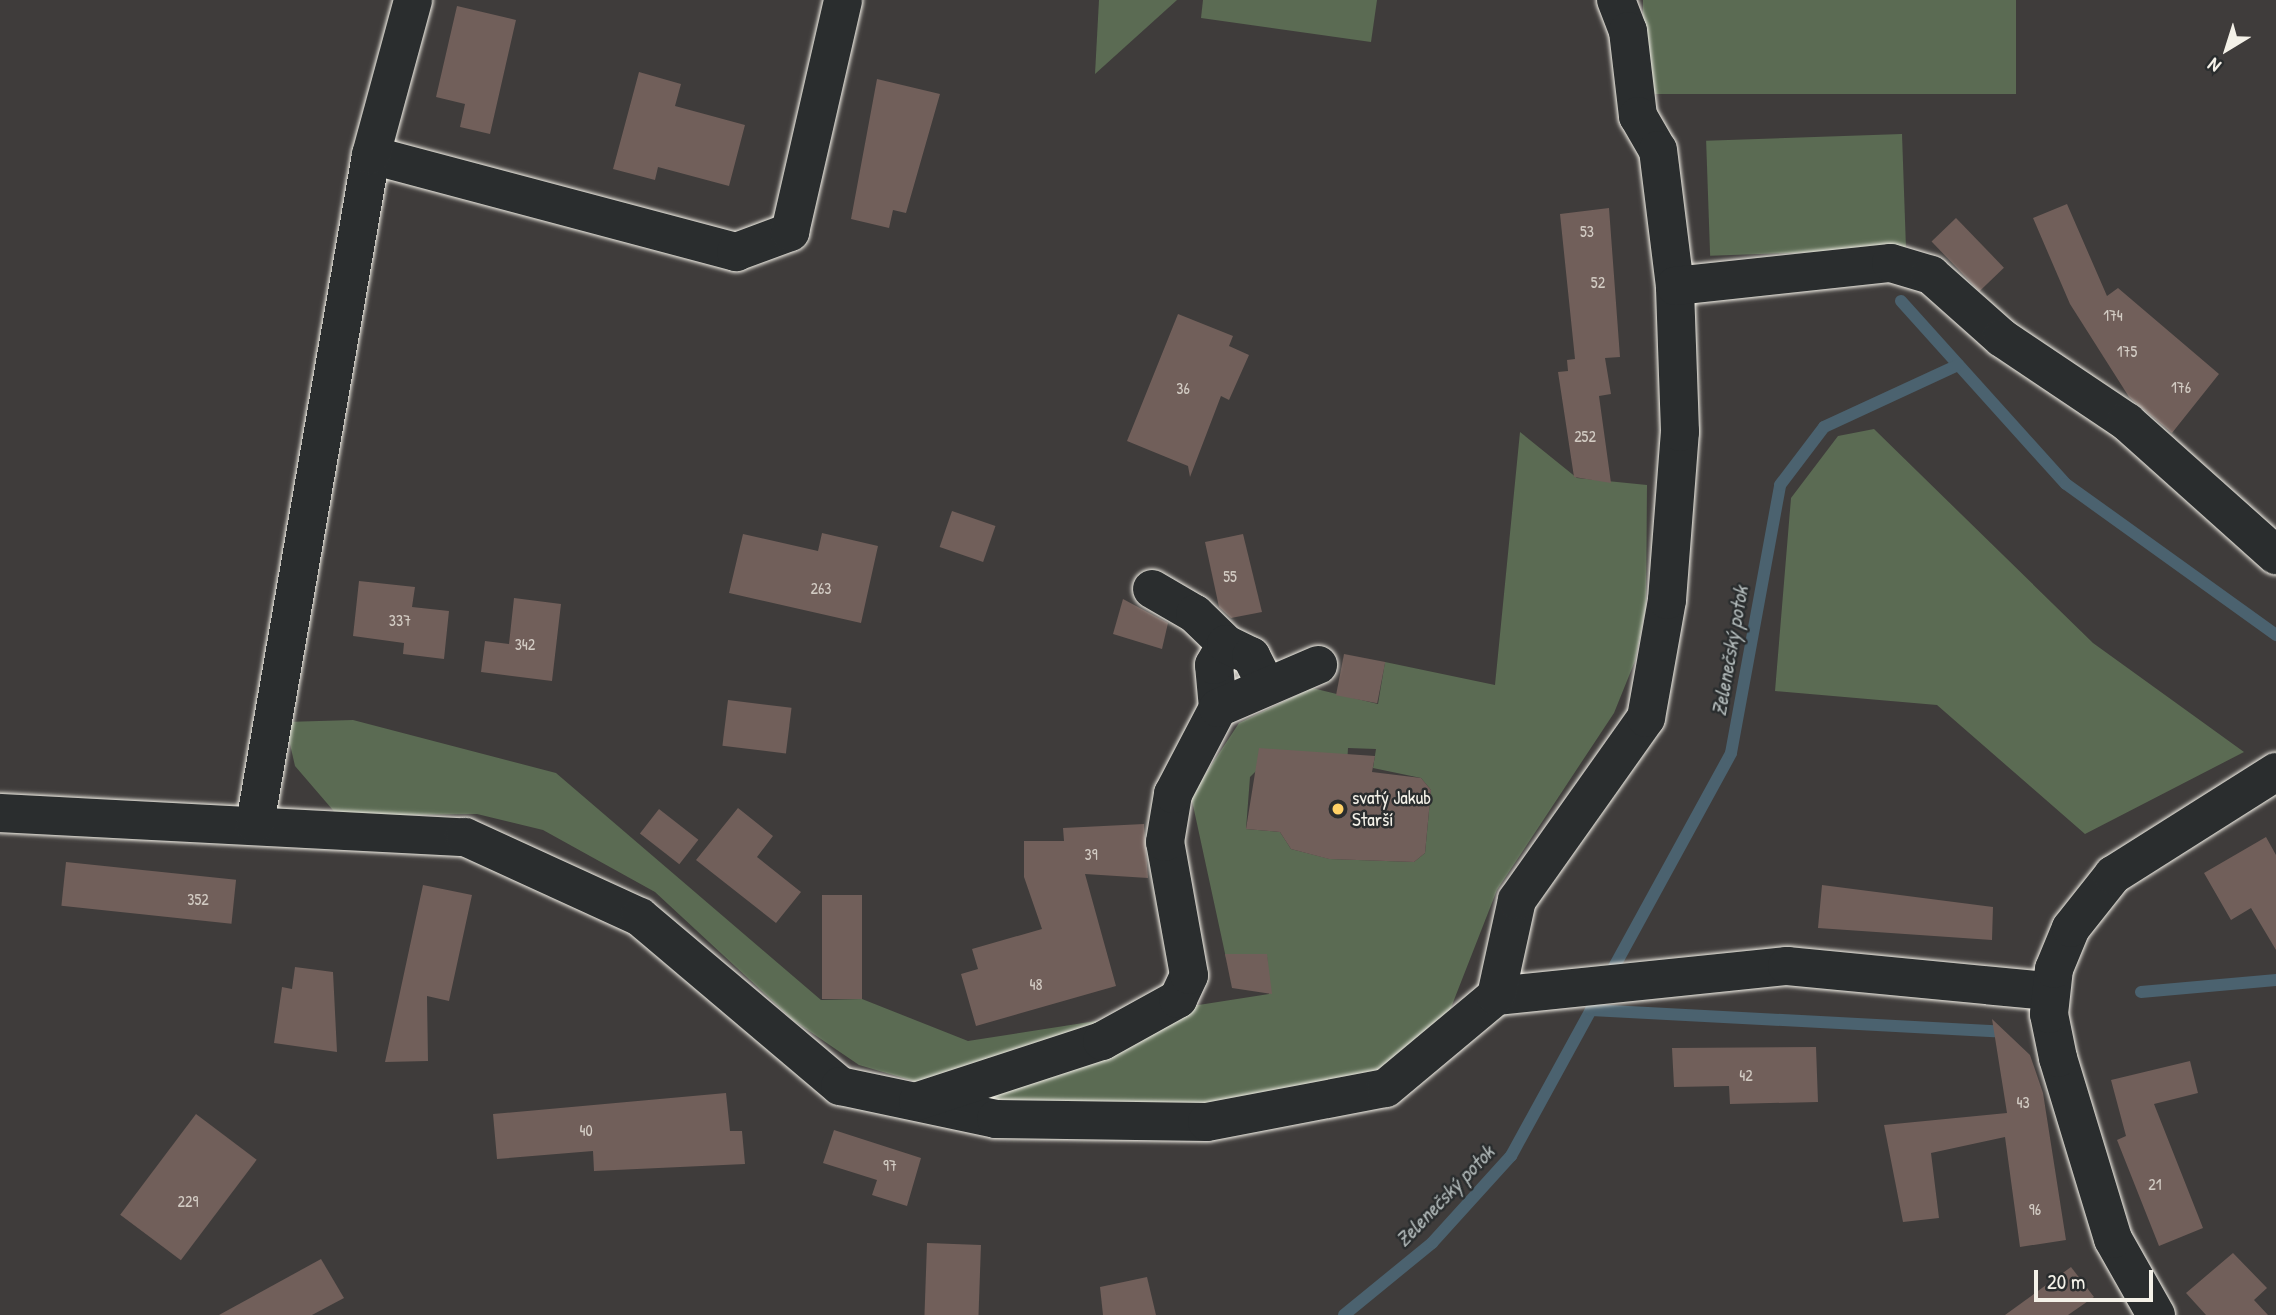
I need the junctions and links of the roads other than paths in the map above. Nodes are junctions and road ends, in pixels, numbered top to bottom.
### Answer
1 (413, 0) edge
2 (843, 0) edge
3 (1616, 0) edge
4 (371, 155) junction
5 (1675, 286) junction
6 (2276, 555) edge
7 (1152, 589) dead end
8 (1226, 644) junction
9 (1318, 665) dead end
10 (1266, 686) junction
11 (1218, 708) junction
12 (2276, 772) edge
13 (0, 813) edge
14 (255, 824) junction
15 (2049, 991) junction
16 (1496, 996) junction
17 (916, 1101) junction
18 (2155, 1315) edge

1 - 4 street
2 - 4 street
3 - 5 street
4 - 14 street
5 - 6 street
5 - 16 street
7 - 8 street
8 - 10 street
8 - 11 street
9 - 10 street
10 - 11 street
11 - 17 street
12 - 15 street
13 - 14 street
14 - 17 street
15 - 16 street
15 - 18 street
16 - 17 street

